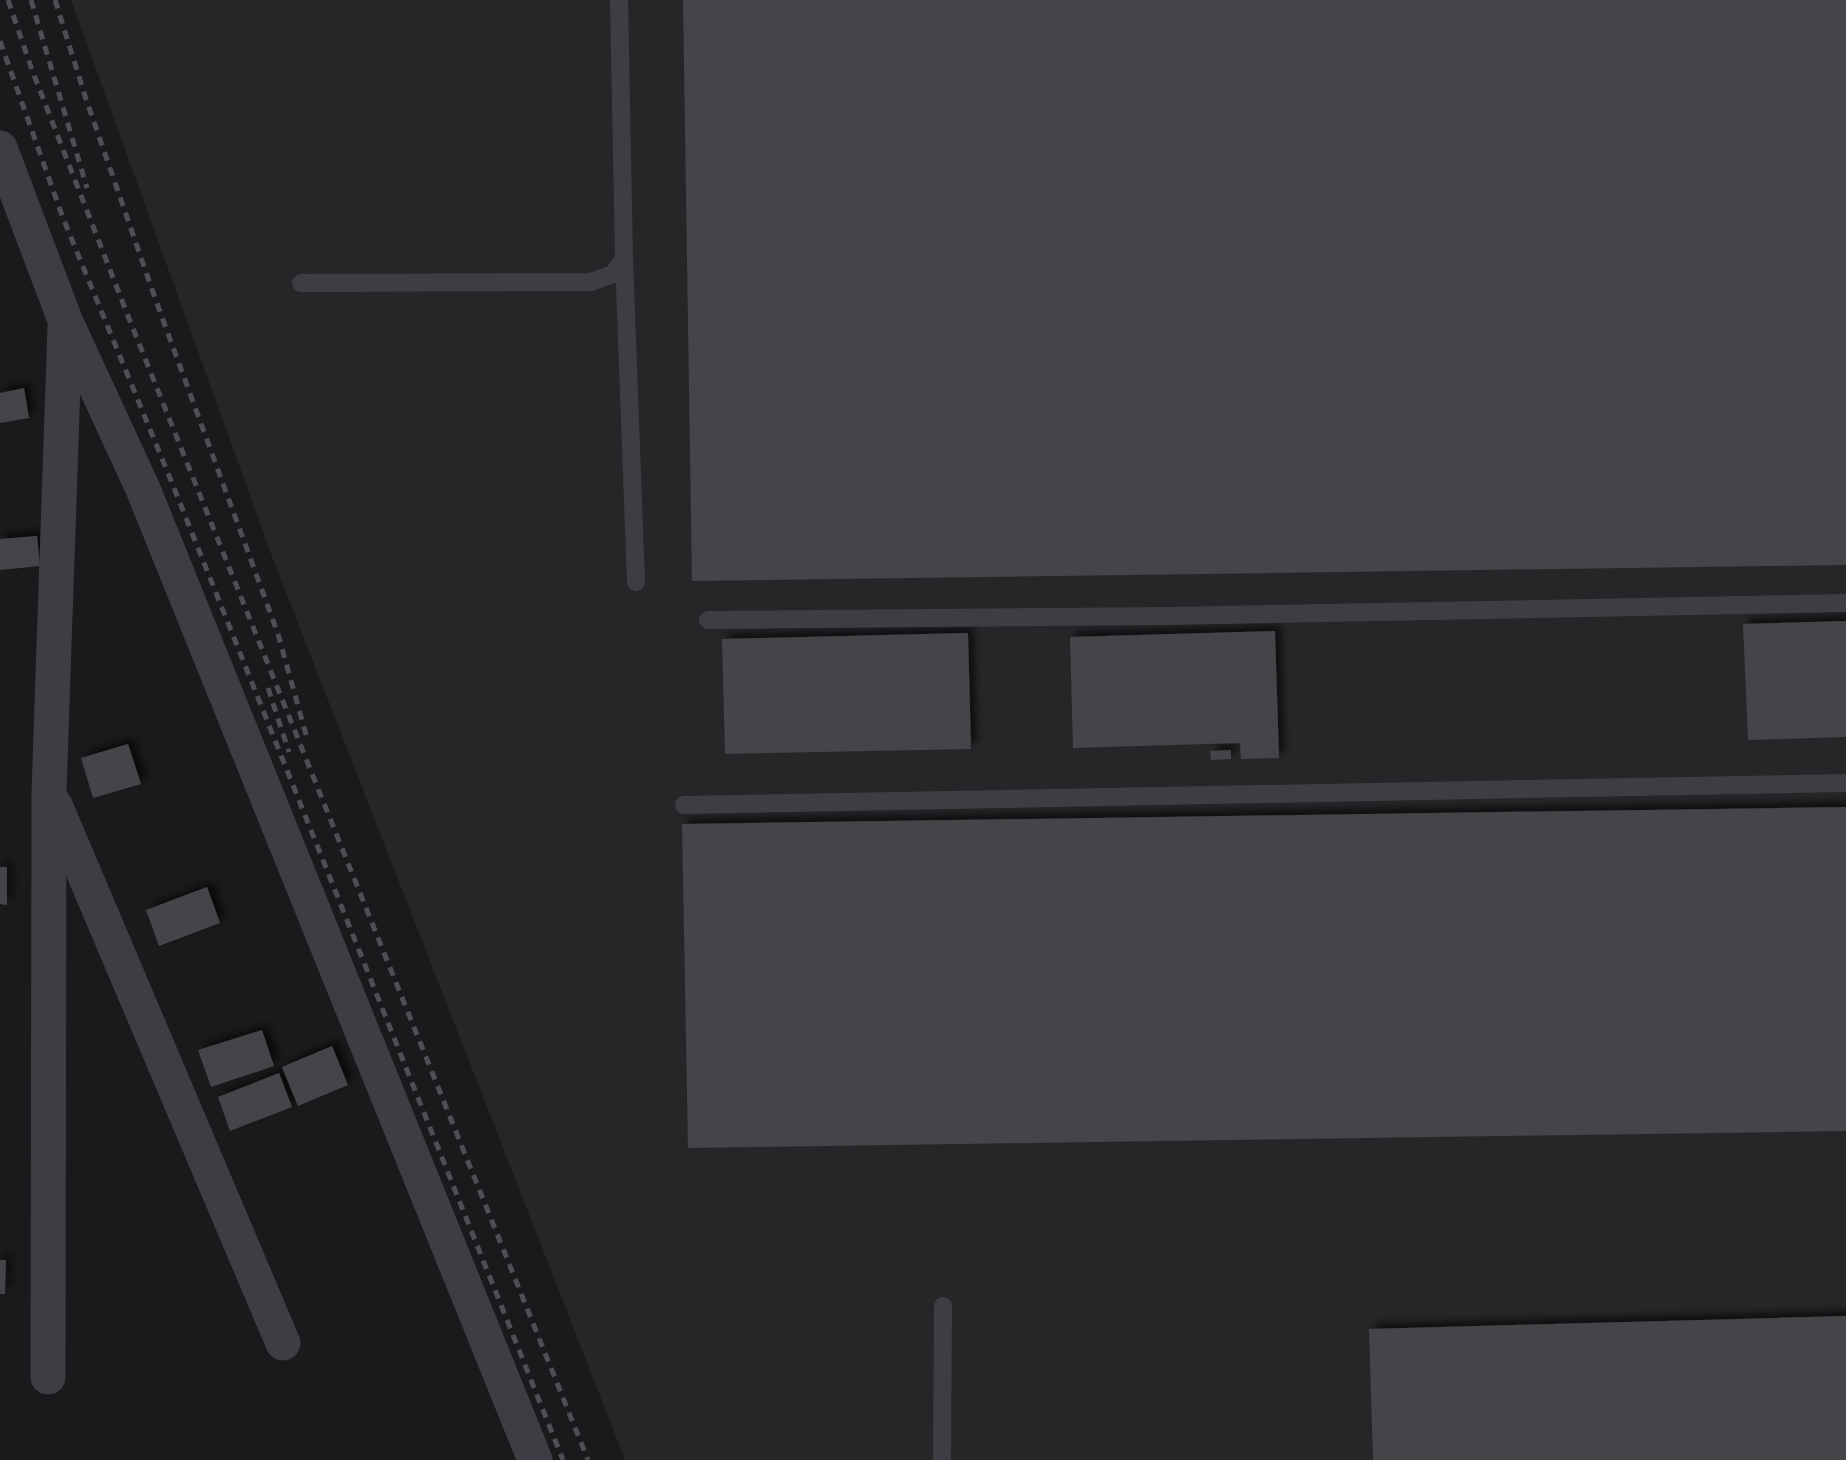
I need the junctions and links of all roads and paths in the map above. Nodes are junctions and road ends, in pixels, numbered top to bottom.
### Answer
1 (619, 0) edge
2 (0, 148) edge
3 (624, 259) junction
4 (301, 283) dead end
5 (65, 320) junction
6 (636, 582) dead end
7 (1846, 603) edge
8 (708, 620) dead end
9 (1846, 783) edge
10 (49, 791) junction
11 (684, 805) dead end
12 (943, 1306) dead end
13 (283, 1343) dead end
14 (48, 1377) dead end
15 (535, 1460) edge
16 (942, 1460) edge

1 - 3 lane
2 - 5 street
3 - 4 lane
3 - 6 lane
5 - 10 street
5 - 15 street
7 - 8 lane
9 - 11 lane
10 - 13 street
10 - 14 street
12 - 16 lane

